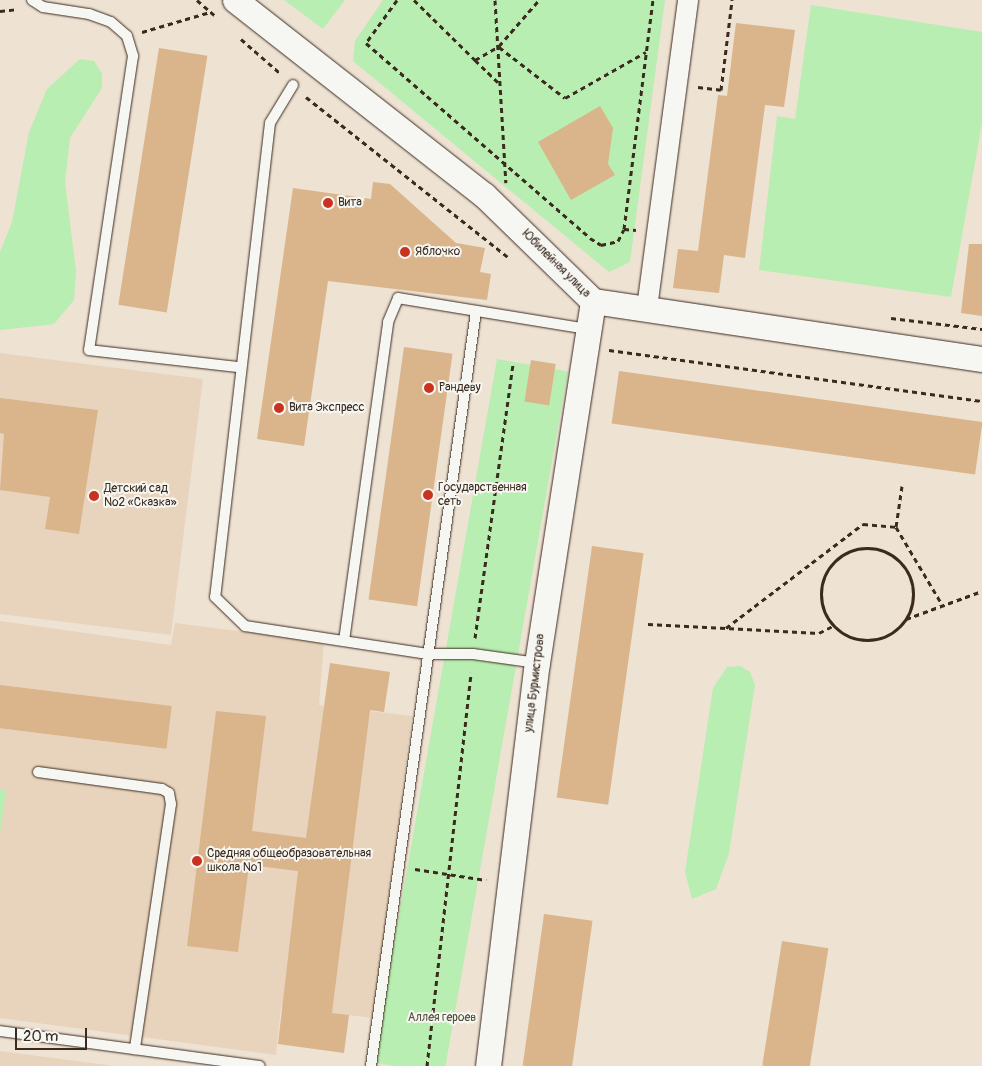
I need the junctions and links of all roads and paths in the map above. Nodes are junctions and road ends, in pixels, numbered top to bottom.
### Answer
1 (32, 0) edge
2 (197, 0) edge
3 (235, 0) edge
4 (397, 0) edge
5 (414, 0) edge
6 (495, 0) edge
7 (539, 0) edge
8 (653, 0) edge
9 (688, 0) edge
10 (732, 0) edge
11 (210, 12) junction
12 (217, 18) dead end
13 (127, 36) junction
14 (238, 36) dead end
15 (499, 46) junction
16 (646, 52) junction
17 (475, 60) junction
18 (501, 84) junction
19 (293, 85) junction
20 (693, 96) dead end
21 (505, 162) junction
22 (506, 183) dead end
23 (509, 258) dead end
24 (592, 301) junction
25 (647, 308) junction
26 (476, 311) junction
27 (884, 317) dead end
28 (982, 329) edge
29 (588, 338) junction
30 (982, 359) edge
31 (513, 364) dead end
32 (239, 367) junction
33 (982, 401) edge
34 (902, 486) dead end
35 (896, 527) junction
36 (982, 591) edge
37 (943, 606) junction
38 (906, 619) junction
39 (648, 624) dead end
40 (833, 626) junction
41 (726, 628) junction
42 (344, 641) junction
43 (428, 654) junction
44 (473, 654) junction
45 (537, 663) junction
46 (38, 772) dead end
47 (398, 867) junction
48 (448, 874) junction
49 (511, 884) junction
50 (0, 1031) edge
51 (135, 1049) junction
52 (260, 1066) edge
53 (371, 1066) edge
54 (426, 1066) edge
55 (488, 1066) edge

1 - 13 lane
2 - 11 path
3 - 24 street, Юбилейная улица
4 - 21 path
5 - 17 path
6 - 15 path
7 - 15 path
8 - 16 path
9 - 25 street
10 - 20 path
11 - 12 path
11 - 13 path
13 - 32 lane
14 - 19 path
15 - 16 path
15 - 17 path
15 - 18 path
16 - 21 path
17 - 18 path
18 - 21 path
19 - 23 path
19 - 32 lane
21 - 22 path
24 - 25 street, Юбилейная улица
24 - 29 street, улица Бурмистрова
25 - 30 street, Юбилейная улица
26 - 29 lane
26 - 42 lane
26 - 43 lane
27 - 28 path
29 - 33 path
29 - 45 street, улица Бурмистрова
31 - 44 path
32 - 42 lane
34 - 35 path
35 - 37 path
35 - 41 path
36 - 37 path
37 - 38 path
38 - 40 path
38 - 40 path
39 - 41 path
40 - 41 path
42 - 43 lane
43 - 44 lane
43 - 47 lane
44 - 45 lane
44 - 48 path
45 - 49 street, улица Бурмистрова
46 - 51 lane
47 - 48 path
47 - 53 lane
48 - 49 path
48 - 54 path
49 - 55 street, улица Бурмистрова
50 - 51 lane
51 - 52 lane

